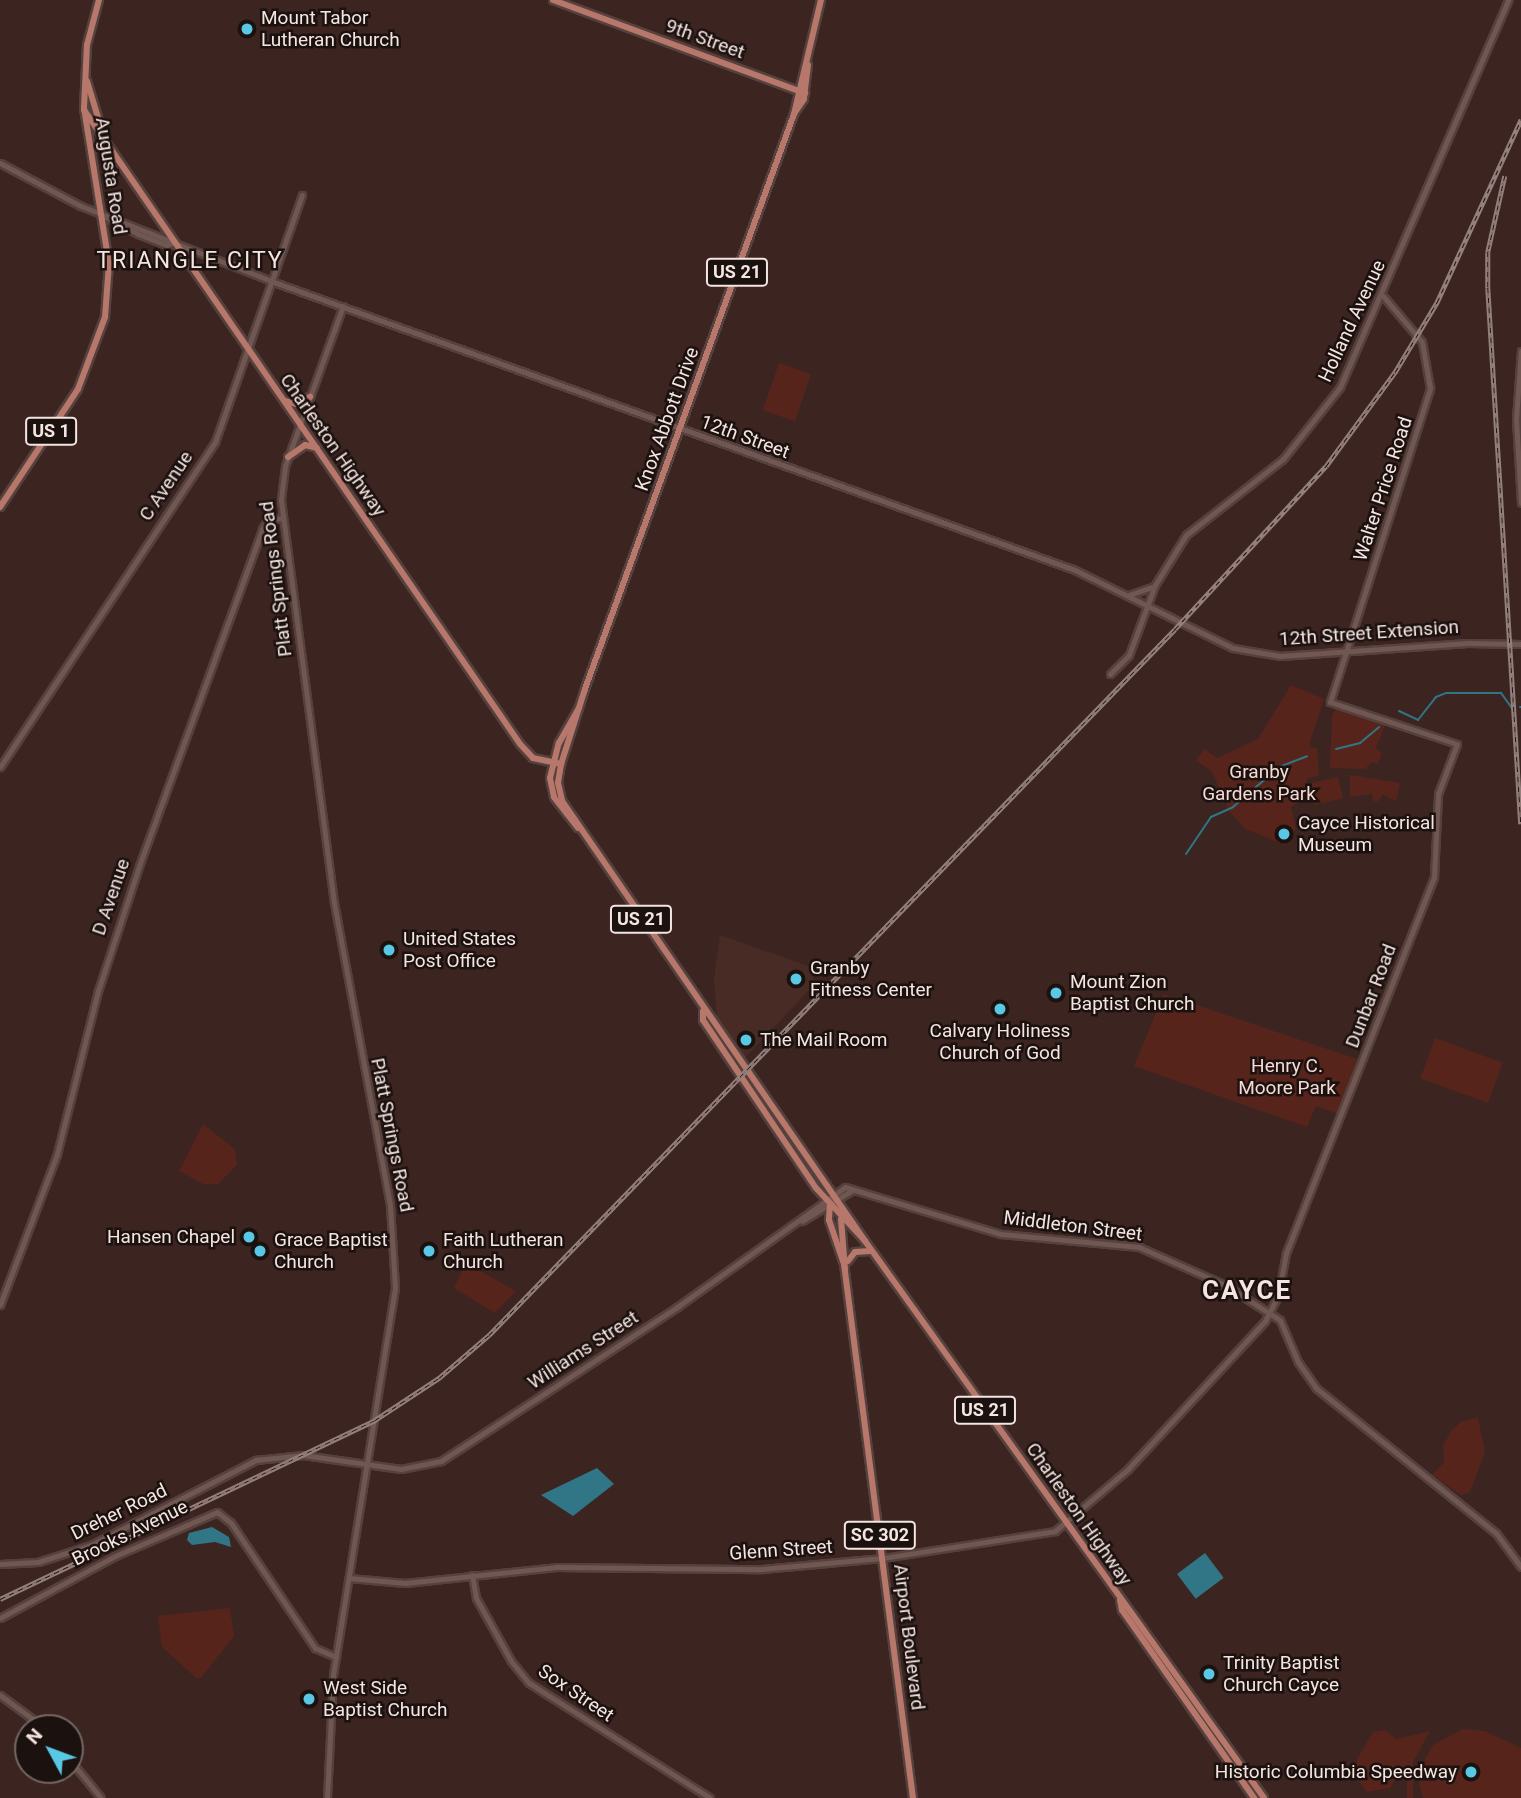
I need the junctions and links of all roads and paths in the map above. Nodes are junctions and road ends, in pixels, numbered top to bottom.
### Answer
1 (99, 0) edge
2 (553, 0) edge
3 (821, 0) edge
4 (1508, 0) edge
5 (85, 72) junction
6 (802, 92) junction
7 (84, 110) junction
8 (101, 130) junction
9 (0, 163) edge
10 (302, 195) dead end
11 (102, 215) junction
12 (174, 243) junction
13 (271, 281) junction
14 (1383, 296) junction
15 (343, 306) junction
16 (248, 350) junction
17 (1521, 351) edge
18 (310, 397) junction
19 (284, 401) junction
20 (300, 423) junction
21 (680, 429) junction
22 (317, 448) junction
23 (288, 457) junction
24 (1521, 503) edge
25 (0, 508) edge
26 (283, 518) junction
27 (1155, 585) junction
28 (1127, 595) junction
29 (1147, 605) junction
30 (1521, 644) edge
31 (1347, 653) junction
32 (1110, 674) dead end
33 (579, 708) junction
34 (572, 734) joint
35 (1457, 744) joint
36 (556, 763) junction
37 (0, 767) edge
38 (704, 1011) junction
39 (834, 1196) junction
40 (826, 1203) junction
41 (841, 1217) junction
42 (865, 1241) junction
43 (873, 1252) junction
44 (847, 1263) junction
45 (845, 1272) junction
46 (1278, 1296) joint
47 (0, 1305) edge
48 (1270, 1314) junction
49 (368, 1464) junction
50 (1067, 1525) junction
51 (883, 1558) junction
52 (0, 1564) edge
53 (1521, 1567) edge
54 (472, 1575) junction
55 (349, 1578) junction
56 (1121, 1600) junction
57 (0, 1618) edge
58 (336, 1657) junction
59 (0, 1695) edge
60 (26, 1714) edge
61 (84, 1777) edge
62 (101, 1798) edge
63 (327, 1798) edge
64 (710, 1798) edge
65 (913, 1798) edge
66 (1254, 1798) edge
67 (1264, 1798) edge

1 - 5 main road, US 1
2 - 6 main road, 9th Street
3 - 6 main road, Knox Abbott Drive / US 21
4 - 14 street, Holland Avenue
5 - 7 main road, Augusta Road / US 1
5 - 8 main road
6 - 21 main road, Knox Abbott Drive / US 21
7 - 8 main road
7 - 11 main road, Augusta Road / US 1
8 - 12 main road, Charleston Highway
9 - 11 street, 12th Street
10 - 13 street, C Avenue
11 - 12 street, 12th Street
11 - 25 main road, Augusta Road / US 1
12 - 13 street, 12th Street
12 - 16 main road, Charleston Highway
13 - 15 street, 12th Street
13 - 16 street, C Avenue
14 - 27 street, Holland Avenue
14 - 31 street, Walter Price Road
15 - 18 street
15 - 21 street, 12th Street
16 - 19 main road, Charleston Highway
16 - 37 street, C Avenue
17 - 24 street
18 - 19 main road
18 - 20 street
19 - 20 main road, Charleston Highway
20 - 22 main road, Charleston Highway
20 - 23 street
21 - 28 street, 12th Street
21 - 33 main road, Knox Abbott Drive / US 21
22 - 23 main road
22 - 36 main road, Charleston Highway
23 - 26 street, Platt Springs Road
26 - 47 street, D Avenue
26 - 49 street, Platt Springs Road
27 - 28 street
27 - 29 street, Holland Avenue
28 - 29 street, 12th Street
29 - 31 street, 12th Street Extension
29 - 32 street, Holland Avenue
30 - 31 street, 12th Street Extension
31 - 35 street, Walter Price Road
33 - 34 main road, Knox Abbott Drive / US 21
33 - 36 main road, Charleston Highway / US 21
34 - 36 main road, Charleston Highway / US 21
35 - 46 street, Dunbar Road
36 - 38 main road, Charleston Highway / US 21
38 - 39 main road, Charleston Highway / US 21
38 - 40 main road, Charleston Highway / US 21
39 - 40 street
39 - 41 main road, Airport Boulevard / SC 302
39 - 42 main road, Charleston Highway / US 21
39 - 48 street, Middleton Street
40 - 41 main road, Charleston Highway / US 21
40 - 45 main road, Airport Boulevard / SC 302
40 - 49 street, Williams Street
41 - 42 main road, Charleston Highway / US 21
41 - 44 main road, Airport Boulevard / SC 302
42 - 43 main road, Charleston Highway / US 21
43 - 44 main road
43 - 50 main road, Charleston Highway / US 21
44 - 45 main road, Airport Boulevard / SC 302
45 - 51 main road, Airport Boulevard / SC 302
46 - 48 street, Glenn Street
48 - 50 street, Glenn Street
48 - 53 street, Middleton Street
49 - 52 street, Dreher Road
49 - 55 street, Platt Springs Road
50 - 51 street, Glenn Street
50 - 56 main road, Charleston Highway / US 21
51 - 54 street, Glenn Street
51 - 65 main road, Airport Boulevard / SC 302
54 - 55 street, Glenn Street
54 - 64 street, Sox Street
55 - 58 street, Platt Springs Road
56 - 66 main road, Charleston Highway / US 21
56 - 67 main road, Charleston Highway / US 21
57 - 58 street, Brooks Avenue
58 - 63 street, Platt Springs Road
59 - 60 street
61 - 62 street

